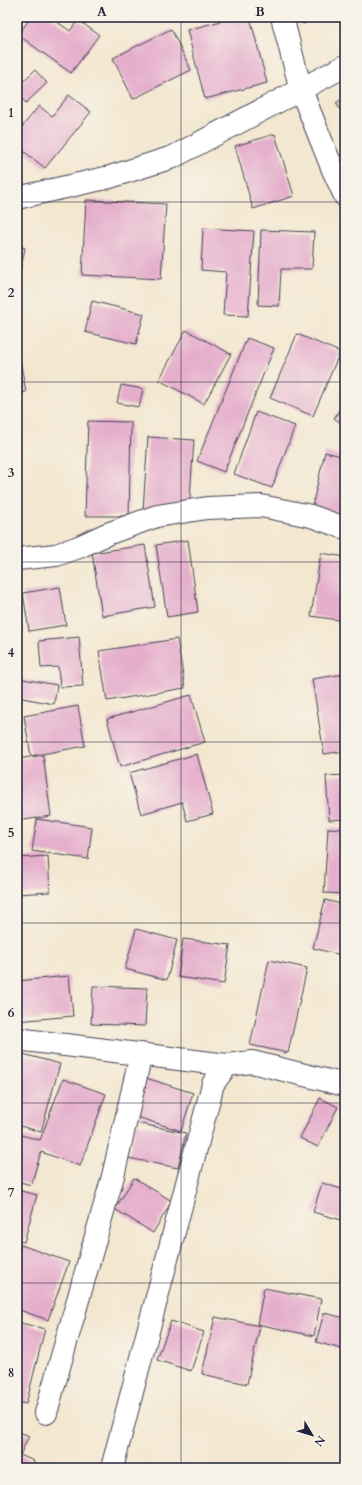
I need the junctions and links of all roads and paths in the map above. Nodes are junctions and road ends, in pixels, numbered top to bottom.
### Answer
1 (282, 17) edge
2 (345, 66) edge
3 (301, 90) junction
4 (345, 196) edge
5 (17, 198) edge
6 (345, 528) edge
7 (17, 559) edge
8 (17, 1039) edge
9 (141, 1054) junction
10 (227, 1065) junction
11 (345, 1085) edge
12 (46, 1412) dead end
13 (112, 1468) edge

1 - 3 street
2 - 3 street
3 - 4 street
3 - 5 street
6 - 7 street
8 - 9 street
9 - 10 street
9 - 12 street
10 - 11 street
10 - 13 street

